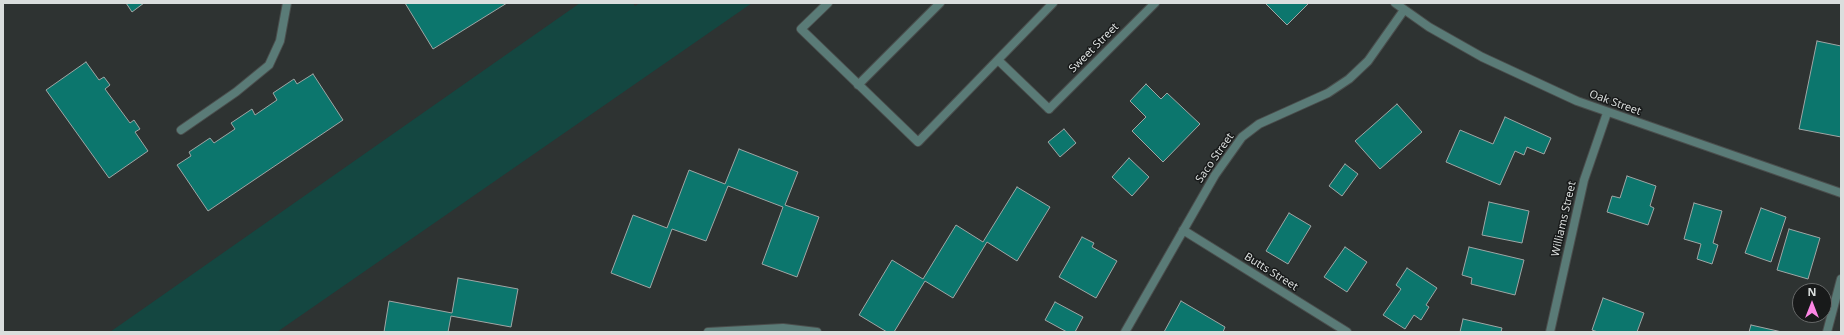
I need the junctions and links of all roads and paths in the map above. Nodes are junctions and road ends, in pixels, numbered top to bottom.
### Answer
1 (288, 3) edge
2 (828, 3) edge
3 (940, 3) edge
4 (1053, 3) edge
5 (1155, 3) edge
6 (1395, 3) edge
7 (1404, 10) junction
8 (998, 60) junction
9 (858, 85) junction
10 (1607, 112) junction
11 (181, 130) dead end
12 (1841, 193) edge
13 (1183, 230) junction
14 (1841, 280) edge
15 (708, 332) edge
16 (817, 332) edge
17 (1125, 332) edge
18 (1347, 332) edge
19 (1550, 332) edge
20 (1827, 332) edge

1 - 11 street
2 - 9 street
3 - 9 street
4 - 8 street
5 - 8 street, Sweet Street
6 - 7 street, Oak Street
7 - 10 street, Oak Street
7 - 13 street, Saco Street
8 - 9 street
10 - 12 street, Oak Street
10 - 19 street, Williams Street
13 - 17 street, Saco Street
13 - 18 street, Butts Street
14 - 20 street
15 - 16 street

